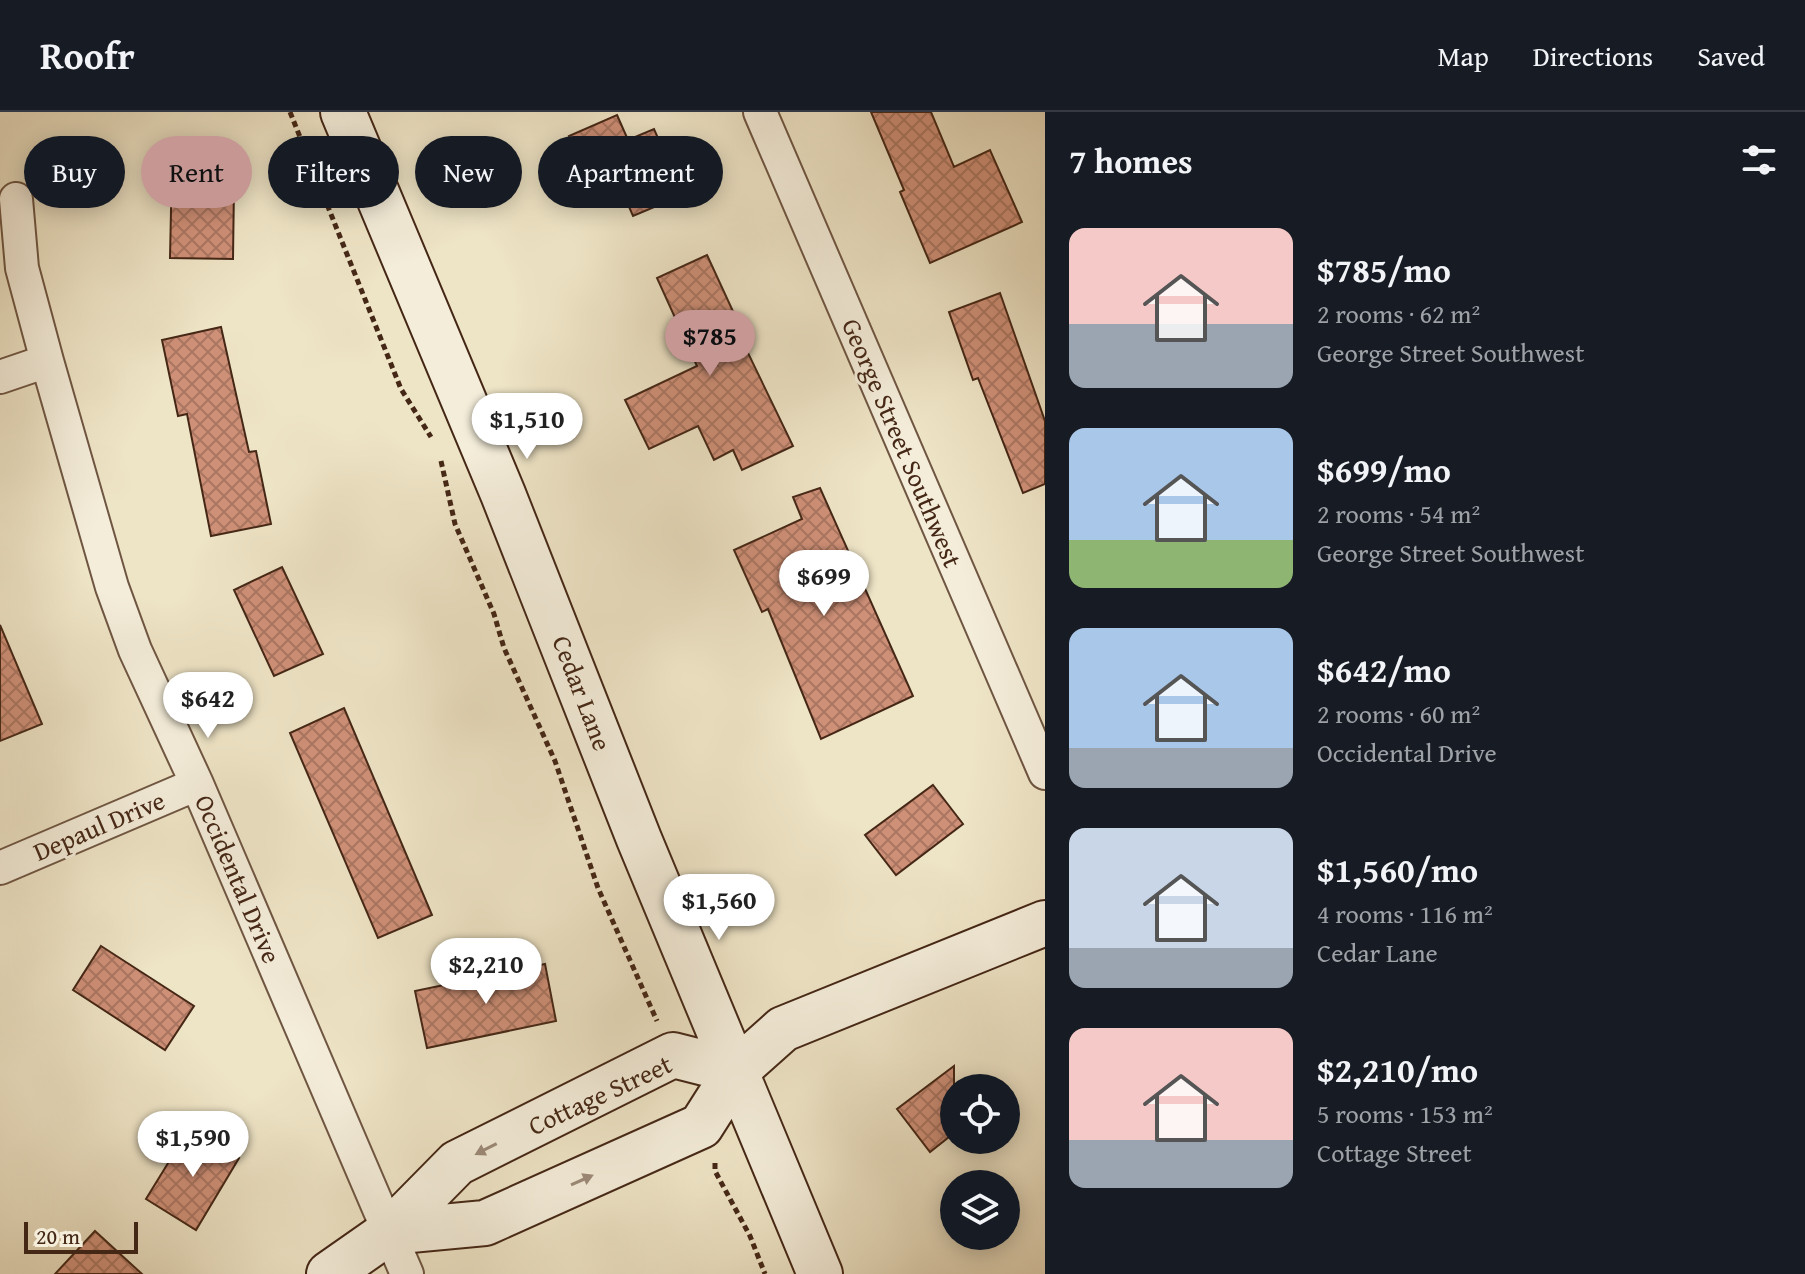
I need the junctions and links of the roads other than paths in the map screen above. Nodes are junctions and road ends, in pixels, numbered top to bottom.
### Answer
1 (343, 112) edge
2 (760, 112) edge
3 (16, 199) dead end
4 (47, 361) junction
5 (0, 377) edge
6 (1045, 773) edge
7 (197, 784) junction
8 (0, 868) edge
9 (1045, 923) edge
10 (736, 1071) junction
11 (389, 1232) junction
12 (329, 1274) edge
13 (407, 1274) edge
14 (820, 1274) edge

1 - 10 main road, Cedar Lane
2 - 6 street, George Street Southwest
3 - 4 street, Occidental Drive
4 - 5 street
4 - 7 street, Occidental Drive
7 - 8 street, Depaul Drive
7 - 11 street, Occidental Drive
9 - 10 main road
11 -> 10 main road, Cottage Street
10 -> 11 main road, Cottage Street
10 - 14 main road, Cedar Lane
11 - 12 main road, Cottage Street
11 - 13 street, Occidental Drive

